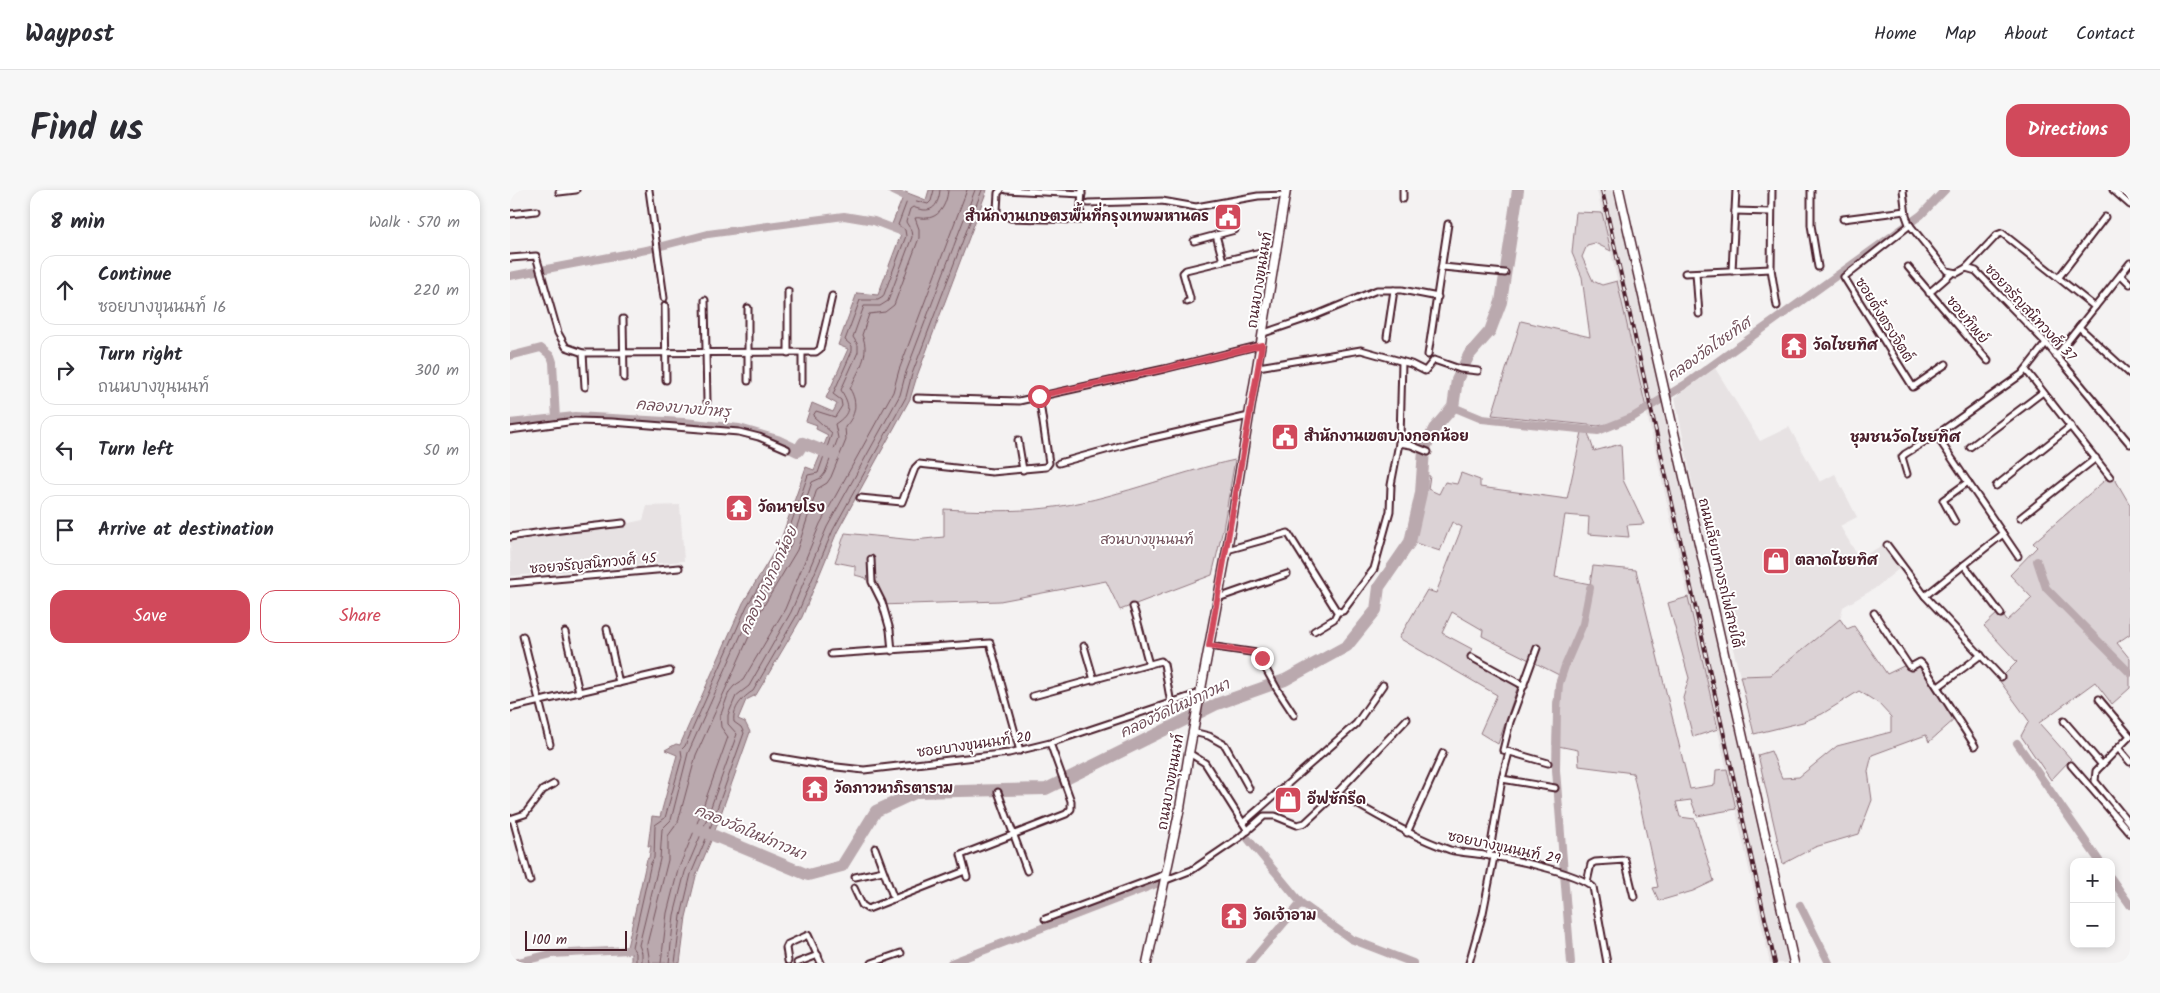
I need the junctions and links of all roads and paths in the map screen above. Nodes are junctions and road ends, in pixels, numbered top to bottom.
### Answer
1 (576, 190) edge
2 (649, 190) edge
3 (1001, 190) edge
4 (1006, 190) edge
5 (1403, 190) edge
6 (1619, 190) edge
7 (1736, 190) edge
8 (1772, 190) edge
9 (1811, 190) edge
10 (1903, 190) edge
11 (2113, 190) edge
12 (559, 192) dead end
13 (1082, 192) edge
14 (1286, 193) edge
15 (1403, 199) dead end
16 (1088, 203) dead end
17 (2130, 205) edge
18 (997, 210) dead end
19 (536, 211) dead end
20 (1735, 211) junction
21 (1771, 212) junction
22 (510, 214) edge
23 (1905, 214) junction
24 (2105, 217) dead end
25 (1010, 218) dead end
26 (1843, 219) dead end
27 (1448, 224) dead end
28 (1910, 224) junction
29 (1235, 230) dead end
30 (1216, 236) junction
31 (1194, 241) dead end
32 (1278, 248) junction
33 (510, 258) edge
34 (1223, 261) junction
35 (2130, 263) edge
36 (1443, 267) junction
37 (1818, 267) dead end
38 (1908, 267) dead end
39 (1966, 268) junction
40 (1771, 269) junction
41 (1732, 271) junction
42 (1504, 272) dead end
43 (1696, 273) junction
44 (1952, 273) junction
45 (1685, 274) dead end
46 (2121, 275) junction
47 (2059, 277) junction
48 (2130, 284) edge
49 (1394, 290) junction
50 (788, 292) dead end
51 (1929, 293) junction
52 (832, 296) dead end
53 (1438, 297) junction
54 (664, 298) dead end
55 (706, 300) dead end
56 (1187, 302) dead end
57 (665, 306) dead end
58 (1777, 306) dead end
59 (2095, 307) junction
60 (748, 308) dead end
61 (1699, 314) dead end
62 (623, 319) dead end
63 (2079, 327) junction
64 (1264, 333) junction
65 (1387, 337) dead end
66 (2046, 343) junction
67 (1262, 345) junction
68 (583, 353) junction
69 (625, 353) junction
70 (665, 353) junction
71 (706, 353) junction
72 (747, 353) junction
73 (788, 353) junction
74 (802, 353) junction
75 (1428, 355) dead end
76 (2056, 356) junction
77 (1988, 361) dead end
78 (1402, 362) junction
79 (1946, 364) dead end
80 (1258, 367) junction
81 (2026, 370) junction
82 (1478, 371) dead end
83 (2130, 374) edge
84 (624, 378) dead end
85 (666, 380) dead end
86 (748, 381) dead end
87 (802, 383) dead end
88 (585, 387) dead end
89 (2043, 392) junction
90 (1039, 396) junction
91 (917, 398) dead end
92 (708, 402) dead end
93 (1249, 416) junction
94 (2070, 426) junction
95 (510, 430) edge
96 (1936, 434) junction
97 (1018, 440) dead end
98 (1399, 443) junction
99 (2130, 444) edge
100 (1970, 447) dead end
101 (787, 448) dead end
102 (1428, 452) dead end
103 (2096, 458) junction
104 (1059, 463) dead end
105 (1022, 470) junction
106 (1907, 474) dead end
107 (2110, 477) dead end
108 (1968, 482) junction
109 (1996, 486) dead end
110 (860, 498) dead end
111 (2020, 518) dead end
112 (1955, 522) dead end
113 (623, 523) dead end
114 (2003, 534) junction
115 (510, 537) edge
116 (1887, 545) dead end
117 (1226, 550) junction
118 (2018, 556) dead end
119 (871, 558) dead end
120 (1964, 565) junction
121 (679, 568) dead end
122 (1287, 574) dead end
123 (510, 584) edge
124 (1925, 596) junction
125 (1218, 598) junction
126 (1133, 607) dead end
127 (1338, 611) junction
128 (1874, 612) dead end
129 (2001, 614) dead end
130 (607, 630) dead end
131 (1314, 631) dead end
132 (566, 632) dead end
133 (523, 636) dead end
134 (1084, 646) dead end
135 (1209, 646) junction
136 (1537, 648) dead end
137 (892, 650) junction
138 (831, 654) dead end
139 (1981, 655) junction
140 (1472, 657) dead end
141 (1149, 664) junction
142 (670, 670) dead end
143 (2001, 677) dead end
144 (1094, 680) junction
145 (619, 683) junction
146 (1383, 685) dead end
147 (1524, 686) junction
148 (1938, 686) junction
149 (579, 692) junction
150 (1200, 694) junction
151 (1033, 696) dead end
152 (2099, 699) dead end
153 (540, 701) junction
154 (1171, 704) junction
155 (510, 708) edge
156 (1294, 715) dead end
157 (1407, 718) dead end
158 (2064, 721) dead end
159 (1193, 732) junction
160 (2130, 736) edge
161 (1050, 743) junction
162 (550, 744) dead end
163 (1975, 746) dead end
164 (2118, 748) junction
165 (1020, 751) junction
166 (1509, 752) junction
167 (1189, 753) junction
168 (1443, 753) dead end
169 (774, 757) dead end
170 (2130, 762) edge
171 (1548, 763) dead end
172 (2071, 765) dead end
173 (2102, 765) junction
174 (1502, 780) junction
175 (554, 784) dead end
176 (1249, 788) dead end
177 (1555, 788) dead end
178 (998, 792) dead end
179 (1337, 792) junction
180 (512, 819) edge
181 (1243, 823) junction
182 (2130, 824) edge
183 (1247, 832) junction
184 (1407, 833) junction
185 (2130, 833) edge
186 (1013, 835) junction
187 (875, 848) dead end
188 (1492, 856) junction
189 (884, 871) junction
190 (965, 871) junction
191 (1027, 871) dead end
192 (855, 877) dead end
193 (967, 877) dead end
194 (1166, 877) junction
195 (530, 881) dead end
196 (1587, 882) junction
197 (854, 888) dead end
198 (1634, 897) dead end
199 (894, 900) junction
200 (1045, 919) dead end
201 (901, 953) dead end
202 (818, 955) junction
203 (788, 961) dead end
204 (874, 962) edge
205 (797, 963) edge
206 (821, 963) edge
207 (1148, 963) edge
208 (1469, 963) edge
209 (1607, 963) edge
210 (1794, 963) edge

1 - 12 street
2 - 54 street
3 - 18 street
4 - 13 street
5 - 15 street
6 - 210 main road, ถนนเลียบทางรถไฟสายใต้
7 - 20 street
8 - 21 street
9 - 37 street
10 - 23 street
11 - 17 street
13 - 25 street
14 - 16 street
14 - 32 main road, ถนนบางขุนนนท์
19 - 22 street
20 - 21 street
20 - 41 street
21 - 40 street
23 - 26 street
23 - 28 street
24 - 47 street
27 - 36 street
28 - 44 street
28 - 79 street, ซอยตั้งตรงจิตต์
29 - 30 street
30 - 31 street
30 - 34 street
32 - 34 street
32 - 64 main road, ถนนบางขุนนนท์
33 - 68 street
34 - 56 street
35 - 46 street
36 - 42 street
36 - 53 street
38 - 51 street, ซอยทิพย์
39 - 44 street, ซอยจรัญสนิทวงศ์ 37
39 - 47 street
39 - 66 street, ซอยจรัญสนิทวงศ์ 37
40 - 41 street
40 - 58 street
41 - 43 street
43 - 45 street
43 - 61 street
44 - 51 street, ซอยทิพย์
46 - 48 street
46 - 59 street
47 - 59 street
49 - 53 street
49 - 64 street
49 - 65 street
50 - 73 street
51 - 77 street, ซอยทิพย์
52 - 74 street
53 - 75 street
55 - 71 street
57 - 70 street
59 - 63 street
60 - 72 street
62 - 69 street
63 - 76 street
63 - 83 street
64 - 67 main road, ถนนบางขุนนนท์
66 - 76 street, ซอยจรัญสนิทวงศ์ 37
66 - 81 street
67 - 80 main road, ถนนบางขุนนนท์
67 - 90 street
68 - 69 street
68 - 88 street
69 - 70 street
69 - 84 street
70 - 71 street
70 - 85 street
71 - 72 street
71 - 92 street
72 - 73 street
72 - 86 street
73 - 74 street
74 - 87 street
76 - 99 street, ซอยจรัญสนิทวงศ์ 37
78 - 80 street
78 - 82 street
78 - 98 street
80 - 93 main road, ถนนบางขุนนนท์
81 - 89 street
81 - 96 street
89 - 94 street
89 - 100 street
90 - 91 street
90 - 105 street
93 - 104 street
93 - 117 main road, ถนนบางขุนนนท์
94 - 103 street
94 - 109 street
95 - 101 street
96 - 106 street
96 - 108 street
97 - 105 street
98 - 102 street
98 - 127 street
103 - 107 street
103 - 111 street
105 - 110 street
108 - 112 street
108 - 114 street
113 - 115 street
114 - 118 street
114 - 120 street
116 - 124 street
117 - 125 main road, ถนนบางขุนนนท์
117 - 127 street
119 - 137 street
120 - 124 street
120 - 129 street
121 - 123 street, ซอยจรัญสนิทวงศ์ 45
122 - 125 street
124 - 139 street
125 - 135 main road, ถนนบางขุนนนท์
126 - 141 street
127 - 131 street
128 - 148 street
130 - 145 street
132 - 149 street
133 - 153 street
134 - 144 street
135 - 150 main road, ถนนบางขุนนนท์
135 - 156 street
136 - 147 street
137 - 138 street
137 - 165 street
139 - 143 street
139 - 148 street
140 - 147 street
141 - 144 street
141 - 154 street
142 - 145 street
144 - 151 street
145 - 149 street
146 - 181 street
147 - 166 street
148 - 163 street
149 - 153 street
150 - 154 street, ซอยบางขุนนนท์ 20
150 - 159 main road, ถนนบางขุนนนท์
152 - 160 street
153 - 155 street
153 - 162 street
154 - 161 street, ซอยบางขุนนนท์ 20
157 - 179 street
158 - 173 street
159 - 167 main road, ถนนบางขุนนนท์
159 - 176 street
160 - 164 street
161 - 165 street, ซอยบางขุนนนท์ 20
161 - 186 street
164 - 170 street
164 - 173 street
165 - 169 street, ซอยบางขุนนนท์ 20
166 - 171 street
166 - 174 street
167 - 181 street
167 - 194 main road, ถนนบางขุนนนท์
168 - 184 street
172 - 185 street
173 - 182 street
174 - 177 street
174 - 188 street
175 - 180 street
178 - 186 street
179 - 183 street
179 - 184 street, ซอยบางขุนนนท์ 29
180 - 195 street
181 - 183 street
183 - 194 street
184 - 188 street, ซอยบางขุนนนท์ 29
186 - 190 street
186 - 191 street
187 - 189 street
188 - 196 street, ซอยบางขุนนนท์ 29
188 - 208 street
189 - 192 street
189 - 199 street
190 - 193 street
190 - 199 street
194 - 200 street
194 - 207 main road, ถนนบางขุนนนท์
196 - 198 street
196 - 209 street
197 - 199 street
201 - 204 street
202 - 203 street
202 - 205 street
202 - 206 street

